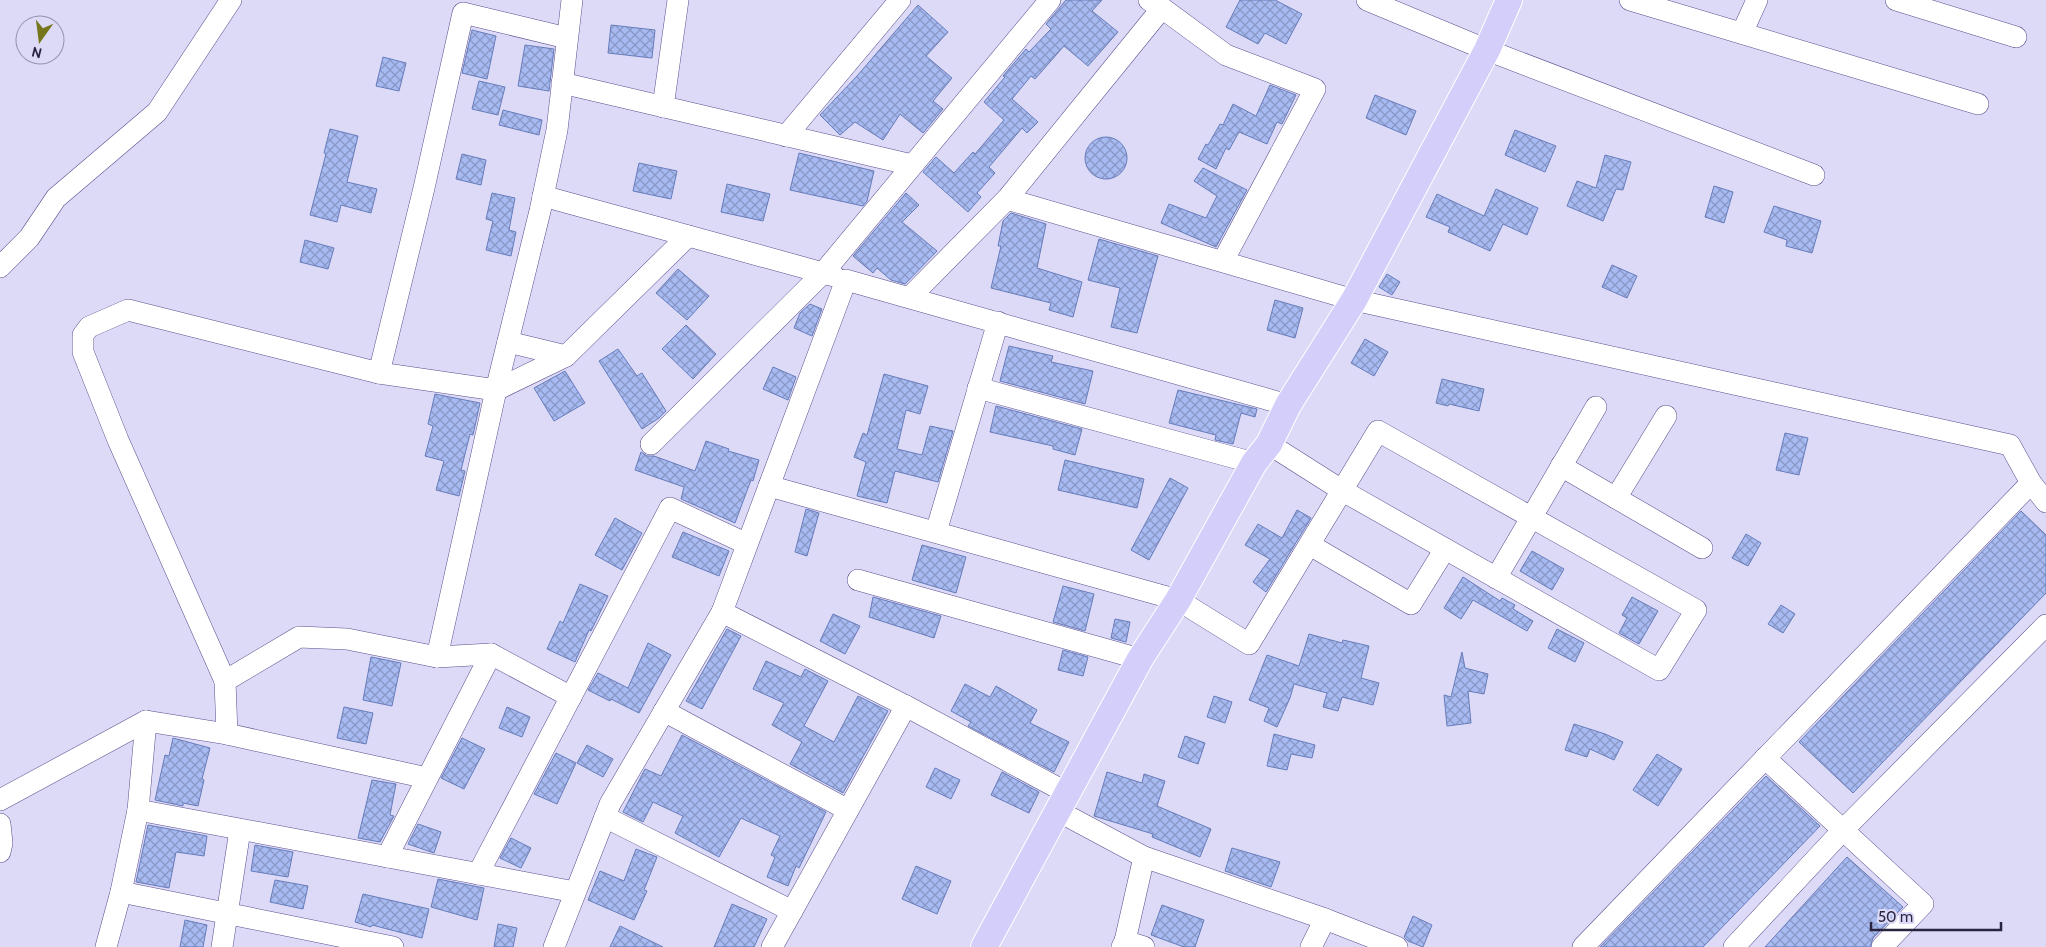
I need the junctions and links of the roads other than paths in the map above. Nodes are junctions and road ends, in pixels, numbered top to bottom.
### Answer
1 (231, 0) edge
2 (572, 0) edge
3 (678, 0) edge
4 (900, 0) edge
5 (1050, 0) edge
6 (1367, 0) edge
7 (1509, 0) edge
8 (1630, 0) edge
9 (1757, 0) edge
10 (1896, 0) edge
11 (1155, 4) edge
12 (1742, 33) junction
13 (2016, 37) dead end
14 (567, 38) junction
15 (1486, 50) junction
16 (562, 83) junction
17 (1978, 104) dead end
18 (664, 107) junction
19 (786, 136) junction
20 (912, 165) junction
21 (1814, 175) dead end
22 (543, 196) junction
23 (1007, 199) junction
24 (688, 236) junction
25 (1223, 261) junction
26 (0, 267) edge
27 (823, 273) junction
28 (846, 280) junction
29 (910, 297) junction
30 (1354, 300) junction
31 (998, 322) junction
32 (508, 342) junction
33 (566, 356) junction
34 (379, 373) junction
35 (978, 388) junction
36 (496, 390) junction
37 (1288, 405) junction
38 (1596, 406) dead end
39 (1666, 416) dead end
40 (651, 444) dead end
41 (1262, 454) junction
42 (1561, 466) junction
43 (2031, 483) junction
44 (769, 486) junction
45 (1343, 491) junction
46 (1616, 498) junction
47 (2046, 502) edge
48 (1531, 518) junction
49 (936, 532) junction
50 (747, 544) junction
51 (1310, 544) junction
52 (1702, 548) dead end
53 (1445, 549) junction
54 (1496, 578) junction
55 (858, 580) dead end
56 (1178, 600) junction
57 (722, 612) junction
58 (2046, 625) edge
59 (491, 654) junction
60 (437, 657) junction
61 (1140, 659) junction
62 (225, 681) junction
63 (571, 697) junction
64 (906, 706) junction
65 (664, 711) junction
66 (146, 721) junction
67 (227, 734) junction
68 (1765, 758) junction
69 (427, 778) junction
70 (0, 800) edge
71 (1064, 802) junction
72 (138, 810) junction
73 (848, 810) junction
74 (605, 816) junction
75 (0, 824) edge
76 (240, 830) junction
77 (1843, 830) junction
78 (0, 852) edge
79 (387, 857) junction
80 (1144, 857) junction
81 (478, 874) junction
82 (121, 892) junction
83 (575, 892) junction
84 (792, 911) junction
85 (226, 913) junction
86 (1325, 919) junction
87 (1130, 945) edge
88 (106, 947) edge
89 (222, 947) edge
90 (393, 947) edge
91 (554, 947) edge
92 (772, 947) edge
93 (984, 947) edge
94 (1311, 947) edge
95 (1397, 947) edge
96 (1583, 947) edge
97 (1734, 947) edge
98 (1882, 947) edge

1 - 26 street
2 - 14 street
3 - 18 street
4 - 19 street
5 - 20 street
6 - 15 street
7 - 15 main road
8 - 12 street
9 - 12 street
10 - 13 street
11 - 23 street
11 - 25 street
12 - 17 street
14 - 16 street
14 - 34 street
15 - 21 street
15 - 30 main road
16 - 18 street
16 - 22 street
18 - 19 street
19 - 20 street
20 - 27 street
22 - 24 street
22 - 32 street
23 - 25 street
23 - 29 street
24 - 27 street
24 - 33 street
25 - 30 street
27 - 28 street
27 - 40 street
28 - 29 street
28 - 44 street
29 - 31 street
30 - 37 main road
30 - 43 street
31 - 35 street
31 - 37 street
32 - 33 street
32 - 36 street
33 - 36 street
34 - 36 street
34 - 62 street
35 - 41 street
35 - 49 street
36 - 60 street
37 - 41 main road
38 - 42 street
39 - 46 street
41 - 45 street
41 - 56 main road
42 - 46 street
42 - 48 street
43 - 47 street
43 - 68 street
44 - 49 street
44 - 50 street
45 - 48 street
45 - 51 street
45 - 53 street
46 - 52 street
48 - 54 street
48 - 54 street
49 - 56 street
50 - 57 street
50 - 63 street
51 - 53 street
51 - 56 street
53 - 54 street
55 - 61 street
56 - 61 main road
57 - 64 street
57 - 65 street
58 - 77 street
59 - 60 street
59 - 63 street
59 - 69 street
60 - 62 street
61 - 71 main road
62 - 67 street
63 - 81 street
64 - 71 street
64 - 73 street
65 - 73 street
65 - 74 street
66 - 67 street
66 - 70 street
66 - 72 street
67 - 69 street
68 - 77 street
68 - 96 street
69 - 79 street
71 - 80 street
71 - 93 main road
72 - 76 street
72 - 82 street
73 - 84 street
74 - 83 street
74 - 84 street
75 - 78 street
76 - 79 street
76 - 85 street
77 - 97 street
77 - 98 street
79 - 81 street
80 - 86 street
80 - 87 street
81 - 83 street
82 - 85 street
82 - 88 street
83 - 91 street
84 - 92 street
85 - 89 street
85 - 90 street
86 - 94 street
86 - 95 street

